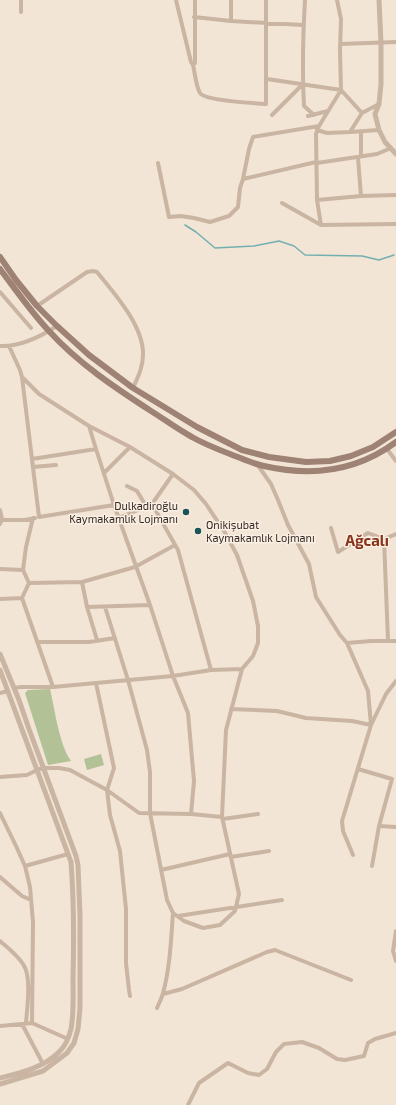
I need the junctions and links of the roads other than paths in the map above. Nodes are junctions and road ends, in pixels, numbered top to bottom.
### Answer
1 (21, 0) edge
2 (176, 0) edge
3 (195, 0) edge
4 (231, 0) edge
5 (266, 0) edge
6 (305, 0) edge
7 (337, 0) edge
8 (379, 0) edge
9 (21, 12) dead end
10 (194, 17) junction
11 (231, 21) junction
12 (266, 23) junction
13 (303, 25) junction
14 (381, 42) junction
15 (396, 42) edge
16 (340, 44) junction
17 (193, 66) junction
18 (267, 78) junction
19 (303, 84) junction
20 (342, 90) junction
21 (378, 104) junction
22 (328, 111) junction
23 (362, 113) junction
24 (314, 114) junction
25 (272, 115) dead end
26 (308, 116) dead end
27 (318, 128) junction
28 (380, 130) junction
29 (350, 132) junction
30 (361, 132) junction
31 (391, 148) junction
32 (396, 154) edge
33 (361, 156) junction
34 (158, 163) dead end
35 (316, 163) junction
36 (243, 179) junction
37 (396, 195) edge
38 (361, 196) junction
39 (318, 200) junction
40 (282, 203) dead end
41 (396, 224) edge
42 (321, 225) junction
43 (0, 257) edge
44 (0, 269) edge
45 (0, 292) edge
46 (37, 306) junction
47 (56, 326) junction
48 (31, 328) dead end
49 (49, 331) junction
50 (0, 346) edge
51 (9, 346) junction
52 (22, 377) junction
53 (133, 388) junction
54 (89, 426) junction
55 (396, 432) edge
56 (396, 442) edge
57 (130, 447) junction
58 (387, 448) junction
59 (96, 449) junction
60 (32, 459) junction
61 (396, 461) edge
62 (257, 464) junction
63 (56, 465) dead end
64 (33, 467) junction
65 (104, 473) junction
66 (173, 474) junction
67 (127, 486) dead end
68 (152, 504) junction
69 (114, 505) junction
70 (146, 506) junction
71 (0, 510) edge
72 (39, 517) junction
73 (33, 518) junction
74 (119, 518) junction
75 (1, 520) edge
76 (0, 524) edge
77 (331, 528) dead end
78 (396, 534) edge
79 (384, 540) junction
80 (175, 545) junction
81 (135, 566) junction
82 (0, 569) edge
83 (23, 570) junction
84 (82, 582) junction
85 (30, 583) junction
86 (22, 598) junction
87 (0, 599) edge
88 (150, 604) junction
89 (87, 607) junction
90 (105, 607) junction
91 (115, 638) junction
92 (97, 640) junction
93 (388, 641) junction
94 (396, 641) edge
95 (37, 642) junction
96 (347, 643) junction
97 (0, 654) edge
98 (242, 669) junction
99 (0, 670) edge
100 (211, 670) junction
101 (173, 676) junction
102 (128, 680) junction
103 (396, 680) edge
104 (96, 683) junction
105 (53, 687) junction
106 (14, 688) junction
107 (8, 691) junction
108 (0, 692) edge
109 (232, 709) junction
110 (371, 725) junction
111 (43, 768) junction
112 (358, 768) junction
113 (37, 770) junction
114 (0, 777) edge
115 (107, 790) junction
116 (0, 813) edge
117 (150, 813) junction
118 (191, 814) junction
119 (258, 814) dead end
120 (222, 818) junction
121 (379, 826) junction
122 (396, 827) edge
123 (269, 851) dead end
124 (68, 854) junction
125 (353, 855) dead end
126 (231, 856) junction
127 (24, 866) junction
128 (372, 866) dead end
129 (161, 870) junction
130 (0, 877) edge
131 (31, 900) junction
132 (282, 900) dead end
133 (237, 906) junction
134 (173, 913) junction
135 (178, 916) junction
136 (396, 931) edge
137 (0, 941) edge
138 (396, 962) edge
139 (351, 980) dead end
140 (163, 994) junction
141 (130, 996) dead end
142 (157, 1008) dead end
143 (32, 1023) junction
144 (24, 1024) junction
145 (0, 1026) edge
146 (396, 1033) edge
147 (68, 1039) junction
148 (43, 1064) junction
149 (0, 1078) edge
150 (0, 1084) edge
151 (188, 1105) edge

1 - 9 street
2 - 17 street
3 - 10 street
4 - 11 street
5 - 12 street
6 - 13 street
7 - 16 street
8 - 14 street
10 - 11 street
10 - 17 street
11 - 12 street
12 - 13 street
12 - 18 street
13 - 19 street
14 - 15 street
14 - 16 street
14 - 21 street
16 - 20 street
17 - 18 street
18 - 19 street
19 - 20 street
19 - 24 street
19 - 25 street
20 - 22 street
20 - 23 street
21 - 23 street
21 - 28 street
22 - 24 street
22 - 27 street
23 - 29 street
24 - 26 street
27 - 29 street
27 - 35 street
27 - 36 street
28 - 30 street
28 - 31 street
29 - 30 street
30 - 33 street
31 - 32 street
31 - 33 street
33 - 35 street
33 - 38 street
34 - 36 street
35 - 36 street
35 - 39 street
37 - 38 street
38 - 39 street
39 - 42 street
40 - 42 street
41 - 42 street
43 - 46 main road
44 - 49 main road
45 - 48 street
46 - 47 main road
46 - 53 street
47 - 49 street
47 - 53 main road
49 - 51 street
49 - 62 main road
50 - 51 street
51 - 52 street
52 - 54 street
52 - 60 street
53 - 55 main road
54 - 57 street
54 - 59 street
56 - 58 main road
57 - 65 street
57 - 66 street
58 - 61 street
58 - 62 main road
59 - 60 street
59 - 65 street
60 - 64 street
62 - 96 street
63 - 64 street
64 - 72 street
65 - 69 street
66 - 68 street
66 - 98 street
67 - 70 street
68 - 70 street
68 - 80 street
69 - 72 street
69 - 74 street
70 - 74 street
71 - 75 street
72 - 73 street
73 - 75 street
73 - 83 street
74 - 81 street
75 - 76 street
77 - 79 street
78 - 79 street
79 - 93 street
80 - 81 street
80 - 100 street
81 - 84 street
81 - 88 street
82 - 83 street
83 - 85 street
84 - 85 street
84 - 89 street
85 - 86 street
86 - 87 street
86 - 95 street
88 - 90 street
88 - 101 street
89 - 90 street
89 - 92 street
90 - 91 street
91 - 92 street
91 - 102 street
92 - 95 street
93 - 94 street
93 - 96 street
95 - 105 street
96 - 110 street
97 - 106 street
98 - 100 street
98 - 109 street
99 - 107 street
100 - 101 street
101 - 102 street
101 - 118 street
102 - 104 street
102 - 117 street
103 - 110 street
104 - 105 street
104 - 115 street
105 - 106 street
106 - 111 street
107 - 108 street
107 - 113 street
109 - 110 street
109 - 120 street
110 - 112 street
111 - 113 street
111 - 115 street
111 - 150 street
112 - 121 street
112 - 125 street
113 - 114 street
113 - 124 street
115 - 117 street
115 - 141 street
116 - 127 street
117 - 118 street
117 - 129 street
118 - 120 street
119 - 120 street
120 - 126 street
121 - 122 street
121 - 128 street
123 - 126 street
124 - 127 street
124 - 147 street
126 - 129 street
126 - 133 street
127 - 131 street
129 - 134 street
130 - 131 street
131 - 143 street
132 - 133 street
133 - 135 street
133 - 135 street
134 - 135 street
134 - 140 street
136 - 138 street
137 - 144 street
139 - 140 street
140 - 142 street
143 - 144 street
143 - 147 street
144 - 145 street
144 - 148 street
146 - 151 street
147 - 148 street
148 - 149 street

